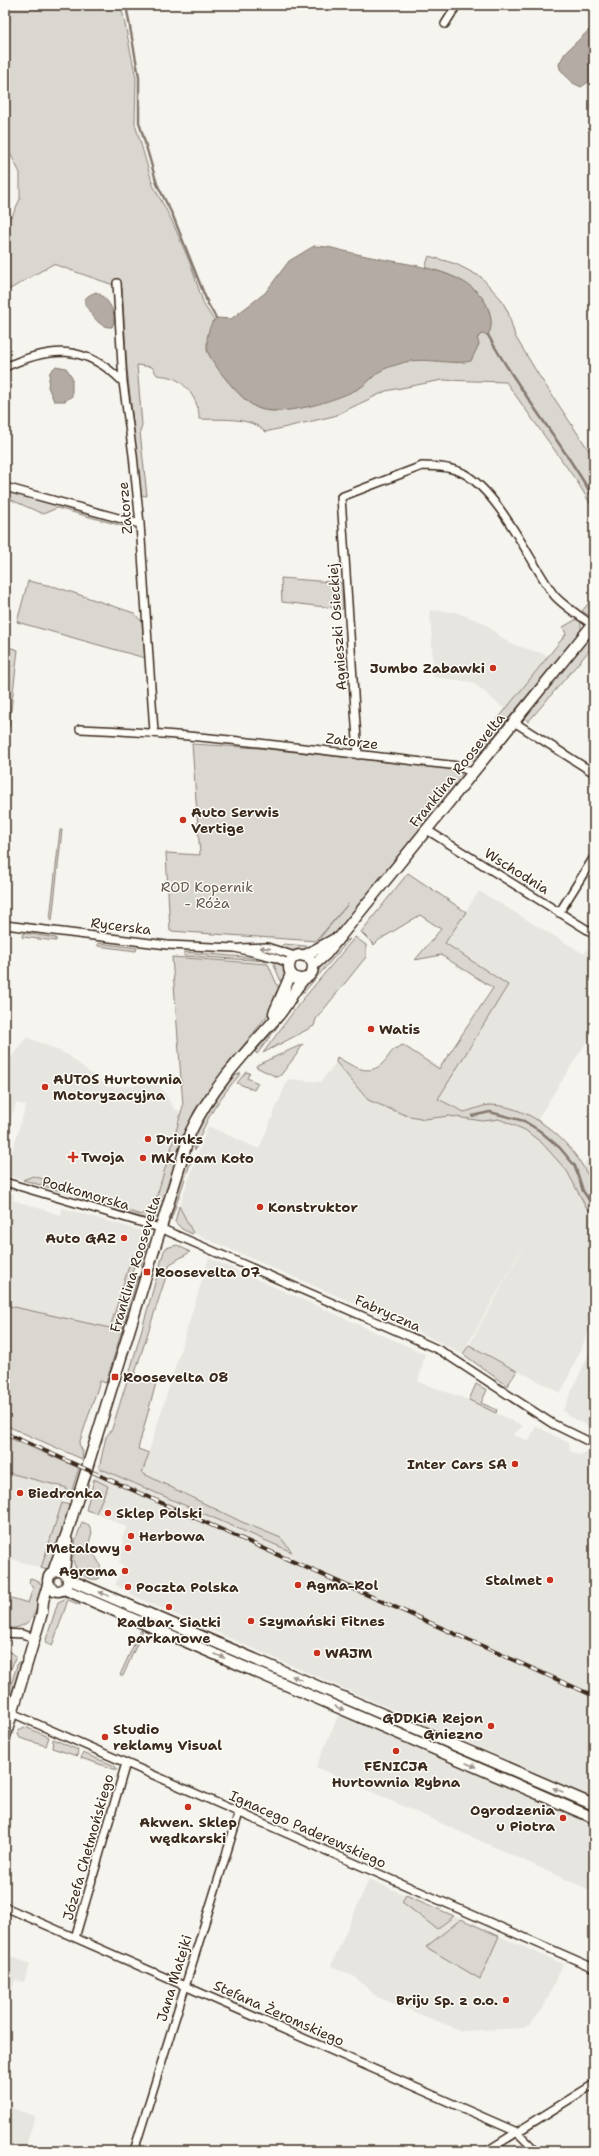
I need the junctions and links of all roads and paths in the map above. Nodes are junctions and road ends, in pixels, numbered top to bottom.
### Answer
1 (457, 5) edge
2 (445, 24) dead end
3 (117, 283) dead end
4 (5, 367) edge
5 (123, 382) junction
6 (5, 488) edge
7 (140, 524) junction
8 (593, 624) edge
9 (514, 722) junction
10 (80, 729) dead end
11 (154, 732) junction
12 (358, 755) junction
13 (594, 773) edge
14 (472, 774) junction
15 (427, 830) junction
16 (594, 857) edge
17 (560, 913) junction
18 (5, 925) edge
19 (342, 934) junction
20 (594, 934) edge
21 (235, 948) junction
22 (299, 956) junction
23 (315, 964) junction
24 (290, 970) junction
25 (304, 979) junction
26 (269, 1024) junction
27 (5, 1182) edge
28 (160, 1228) junction
29 (594, 1444) edge
30 (67, 1533) junction
31 (53, 1572) junction
32 (66, 1572) junction
33 (83, 1585) junction
34 (56, 1588) junction
35 (5, 1634) edge
36 (35, 1638) junction
37 (12, 1713) junction
38 (5, 1736) edge
39 (126, 1763) junction
40 (594, 1806) edge
41 (239, 1813) junction
42 (594, 1818) edge
43 (5, 1907) edge
44 (75, 1938) junction
45 (594, 1968) edge
46 (185, 1986) junction
47 (594, 2084) edge
48 (517, 2132) junction
49 (134, 2151) edge
50 (487, 2151) edge
51 (536, 2151) edge

1 - 2 street
3 - 5 street, Zatorze
4 - 5 street
5 - 7 street, Zatorze
6 - 7 street
7 - 11 street, Zatorze
8 - 9 street, Franklina Roosevelta
8 - 12 street, Agnieszki Osieckiej
9 - 13 street
9 - 14 street, Franklina Roosevelta
10 - 11 street, Zatorze
11 - 12 street, Zatorze
12 - 14 street, Zatorze
14 - 15 street, Franklina Roosevelta
15 - 17 street, Wschodnia
15 - 19 street, Franklina Roosevelta
16 - 17 street
17 - 20 street, Wschodnia
18 - 21 street, Rycerska
19 - 22 street, Franklina Roosevelta
19 - 23 street, Franklina Roosevelta
22 -> 21 street, Rycerska
21 - 24 street, Rycerska
22 - 23 street
22 - 24 street, Franklina Roosevelta
23 - 25 street, Franklina Roosevelta
24 - 25 street
24 - 26 street, Franklina Roosevelta
25 - 26 street, Franklina Roosevelta
26 - 28 street, Franklina Roosevelta
27 - 28 street, Podkomorska
28 - 29 street, Fabryczna
28 - 30 street, Franklina Roosevelta
30 - 31 street, Franklina Roosevelta
30 - 32 street, Franklina Roosevelta
31 - 32 street
31 - 34 street, Franklina Roosevelta
32 - 33 street
32 - 33 street
32 - 34 street, Franklina Roosevelta
40 -> 33 street
34 - 36 street
34 -> 42 street
35 - 36 street
36 - 37 street
37 - 38 street
37 - 39 street, Ignacego Paderewskiego
39 - 41 street, Ignacego Paderewskiego
39 - 44 street, Józefa Chełmońskiego
41 - 45 street, Ignacego Paderewskiego
41 - 46 street, Jana Matejki
43 - 44 street, Stefana Żeromskiego
44 - 46 street, Stefana Żeromskiego
46 - 48 street, Stefana Żeromskiego
46 - 49 street, Jana Matejki
47 - 48 street
48 - 50 street
48 - 51 street, Stefana Żeromskiego

